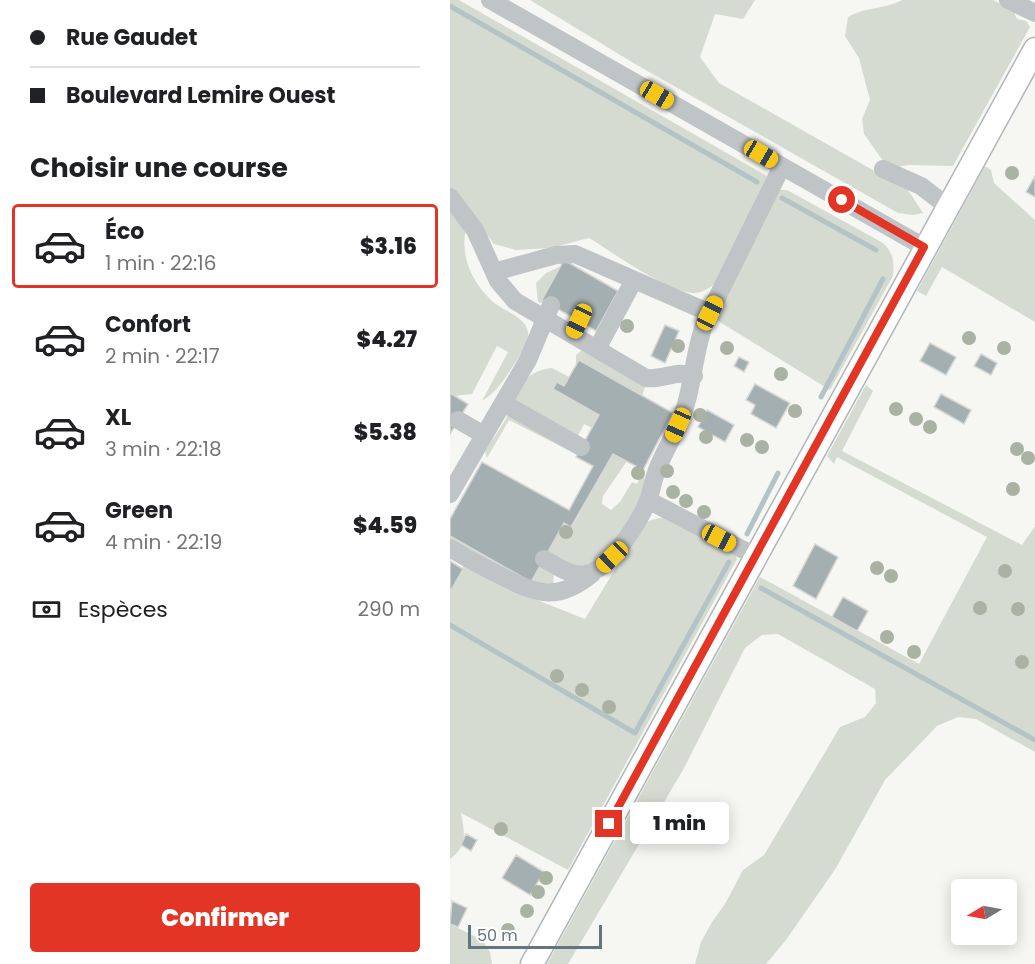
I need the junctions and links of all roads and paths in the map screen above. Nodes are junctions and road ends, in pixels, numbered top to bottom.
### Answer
1 (490, 0) edge
2 (1008, 0) edge
3 (1035, 13) edge
4 (1035, 49) edge
5 (782, 166) junction
6 (883, 169) dead end
7 (450, 197) edge
8 (947, 207) junction
9 (924, 247) junction
10 (494, 272) junction
11 (634, 280) junction
12 (548, 312) junction
13 (710, 313) junction
14 (597, 349) junction
15 (694, 376) junction
16 (503, 403) junction
17 (458, 420) dead end
18 (484, 435) junction
19 (581, 447) dead end
20 (450, 494) edge
21 (648, 500) junction
22 (450, 548) edge
23 (755, 556) junction
24 (544, 559) dead end
25 (593, 573) junction
26 (532, 964) edge

1 - 5 street
2 - 3 street
4 - 8 main road
5 - 9 street
5 - 13 street
6 - 8 street
7 - 10 street
8 - 9 main road
9 - 23 main road
10 - 11 street
10 - 12 street
11 - 13 street
11 - 14 street
12 - 14 street
12 - 16 street
13 - 15 street
14 - 15 street
15 - 21 street
16 - 18 street
16 - 19 street
17 - 18 street
18 - 20 street
21 - 23 street
21 - 25 street
22 - 25 street
23 - 26 main road
24 - 25 street

